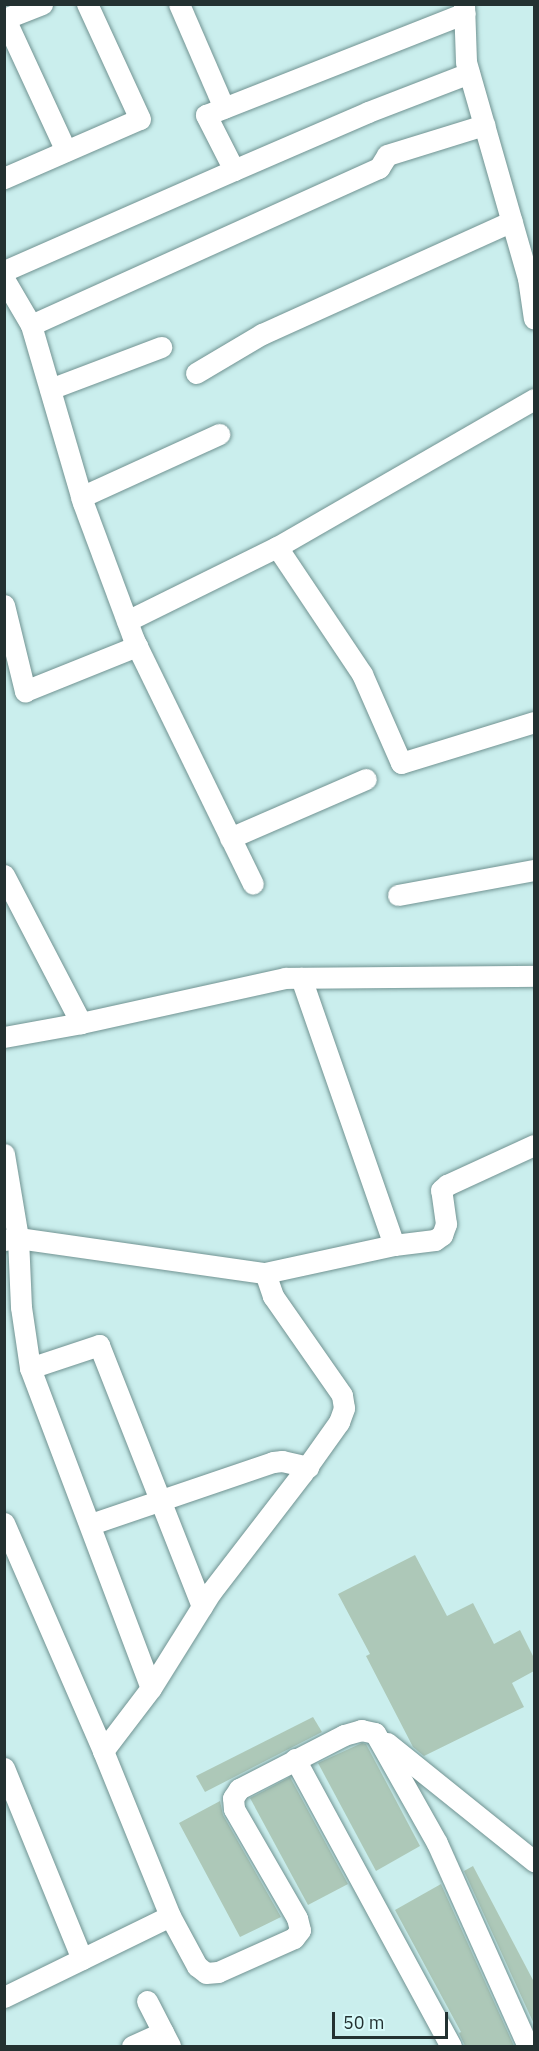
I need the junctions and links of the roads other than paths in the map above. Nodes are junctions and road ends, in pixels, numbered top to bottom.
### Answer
1 (42, 4) edge
2 (87, 4) edge
3 (178, 4) edge
4 (464, 9) edge
5 (5, 19) edge
6 (469, 73) junction
7 (224, 108) junction
8 (484, 125) junction
9 (66, 151) junction
10 (234, 170) junction
11 (4, 178) edge
12 (512, 221) junction
13 (4, 271) edge
14 (4, 279) edge
15 (534, 319) edge
16 (31, 324) junction
17 (161, 347) dead end
18 (196, 373) dead end
19 (50, 389) junction
20 (534, 399) edge
21 (219, 434) dead end
22 (81, 497) junction
23 (277, 547) junction
24 (5, 611) edge
25 (127, 621) junction
26 (137, 646) junction
27 (534, 722) edge
28 (366, 779) dead end
29 (230, 837) junction
30 (534, 870) edge
31 (4, 875) edge
32 (253, 884) dead end
33 (398, 895) dead end
34 (534, 976) edge
35 (301, 978) junction
36 (81, 1023) junction
37 (4, 1037) edge
38 (534, 1145) edge
39 (4, 1154) edge
40 (8, 1193) edge
41 (11, 1239) edge
42 (394, 1245) junction
43 (265, 1273) junction
44 (30, 1368) junction
45 (308, 1467) junction
46 (159, 1501) junction
47 (4, 1523) edge
48 (91, 1524) junction
49 (202, 1606) junction
50 (151, 1688) junction
51 (375, 1733) junction
52 (103, 1751) junction
53 (295, 1759) junction
54 (4, 1768) edge
55 (534, 1861) edge
56 (170, 1916) junction
57 (82, 1959) junction
58 (4, 1997) edge
59 (147, 2001) dead end
60 (167, 2039) edge
61 (132, 2046) edge
62 (451, 2046) edge
63 (528, 2046) edge

1 - 5 street
2 - 9 street
3 - 7 street
4 - 6 street
4 - 7 street
5 - 9 street
6 - 8 street
6 - 10 street
7 - 10 street
8 - 12 street
8 - 16 street
9 - 11 street
10 - 13 street
12 - 15 street
12 - 18 street
14 - 16 street
16 - 19 street
17 - 19 street
19 - 22 street
20 - 23 street
21 - 22 street
22 - 25 street
23 - 25 street
23 - 27 street
24 - 26 street
25 - 26 street
26 - 29 street
28 - 29 street
29 - 32 street
30 - 33 street
31 - 36 street
34 - 35 street
35 - 36 street
35 - 42 street
36 - 37 street
38 - 42 street
39 - 40 street
40 - 41 street
41 - 43 street
41 - 44 street
42 - 43 street
43 - 45 street
44 - 46 street
44 - 48 street
45 - 46 street
45 - 49 street
46 - 48 street
46 - 49 street
47 - 52 street
48 - 50 street
49 - 50 street
50 - 52 street
51 - 53 street
51 - 55 street
51 - 63 street
52 - 56 street
53 - 56 street
53 - 62 street
54 - 57 street
56 - 57 street
57 - 58 street
59 - 60 street
60 - 61 street

